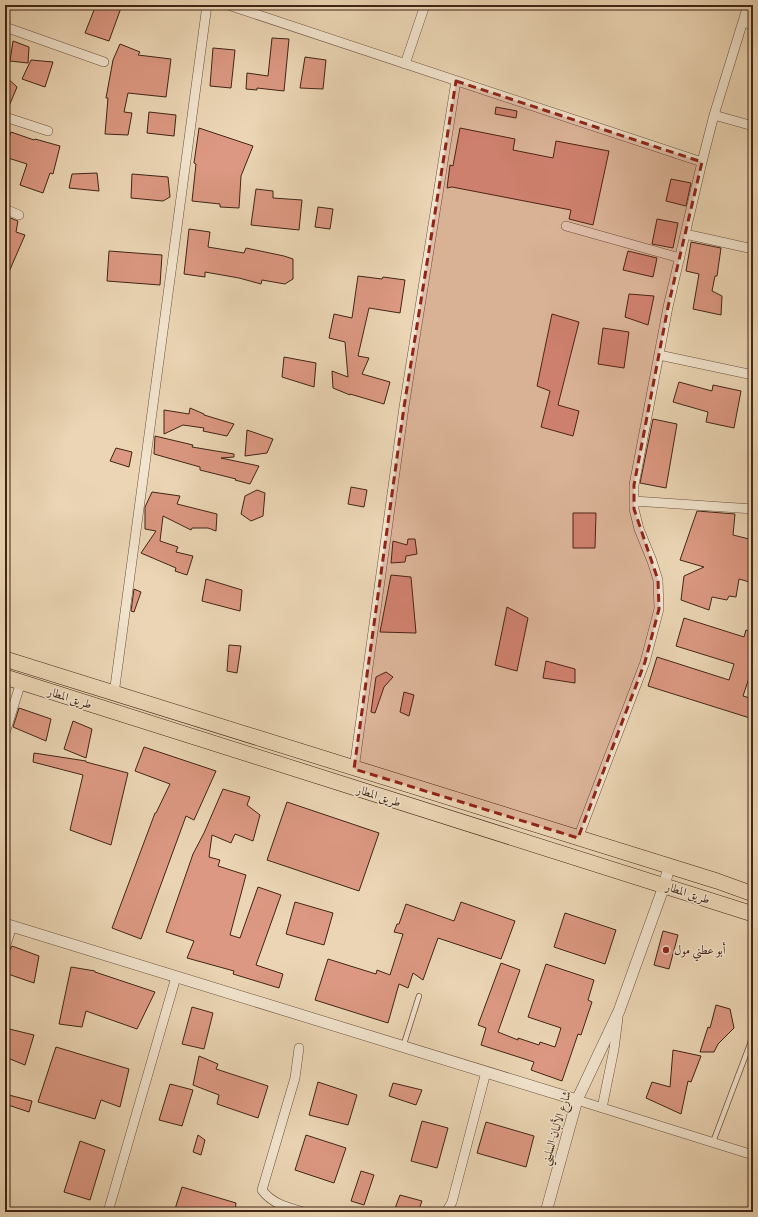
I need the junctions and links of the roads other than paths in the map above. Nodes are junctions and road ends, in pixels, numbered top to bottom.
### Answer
1 (207, 5) edge
2 (228, 5) edge
3 (424, 5) edge
4 (748, 5) edge
5 (743, 22) junction
6 (753, 25) edge
7 (5, 27) edge
8 (104, 62) dead end
9 (405, 64) junction
10 (456, 81) junction
11 (714, 115) junction
12 (5, 117) edge
13 (753, 126) edge
14 (48, 130) dead end
15 (702, 162) junction
16 (5, 209) edge
17 (19, 215) dead end
18 (566, 226) dead end
19 (685, 234) junction
20 (753, 249) edge
21 (680, 258) junction
22 (659, 355) junction
23 (753, 375) edge
24 (634, 500) junction
25 (753, 509) edge
26 (5, 659) edge
27 (5, 677) edge
28 (21, 682) junction
29 (114, 694) junction
30 (5, 733) edge
31 (354, 769) junction
32 (578, 838) junction
33 (669, 867) junction
34 (664, 886) junction
35 (753, 894) edge
36 (753, 914) edge
37 (8, 925) edge
38 (5, 948) edge
39 (176, 977) junction
40 (419, 996) dead end
41 (619, 1011) junction
42 (753, 1036) edge
43 (403, 1047) junction
44 (299, 1048) dead end
45 (486, 1072) junction
46 (577, 1100) junction
47 (602, 1108) junction
48 (713, 1142) junction
49 (753, 1155) edge
50 (108, 1212) edge
51 (304, 1212) edge
52 (446, 1212) edge
53 (546, 1212) edge

1 - 29 street
2 - 9 street
3 - 9 street
4 - 5 street
5 - 6 street
5 - 11 street
7 - 8 street
9 - 10 street
10 - 15 street
10 - 31 street
11 - 13 street
11 - 15 street
12 - 14 street
15 - 19 street
16 - 17 street
18 - 21 street
19 - 20 street
19 - 21 street
21 - 22 street
22 - 23 street
22 - 24 street
24 - 25 street
24 - 32 street
26 - 29 highway, طريق المطار
27 - 28 highway, طريق المطار
28 - 30 street
28 - 34 highway, طريق المطار
29 - 31 highway, طريق المطار
31 - 32 highway, طريق المطار
32 - 33 highway, طريق المطار
33 - 34 street, شارع الألبان-السليني
33 - 35 highway, طريق المطار
34 - 36 highway, طريق المطار
34 - 41 street, شارع الألبان-السليني
37 - 38 street
37 - 39 street
39 - 43 street
39 - 50 street
40 - 43 lane
41 - 46 street, شارع الألبان-السليني
41 - 47 street, شارع الألبان-السليني
42 - 48 lane
43 - 45 street
44 - 51 street
45 - 46 street
45 - 52 street
46 - 47 street
46 - 53 street, شارع الألبان-السليني
47 - 48 street
48 - 49 street

